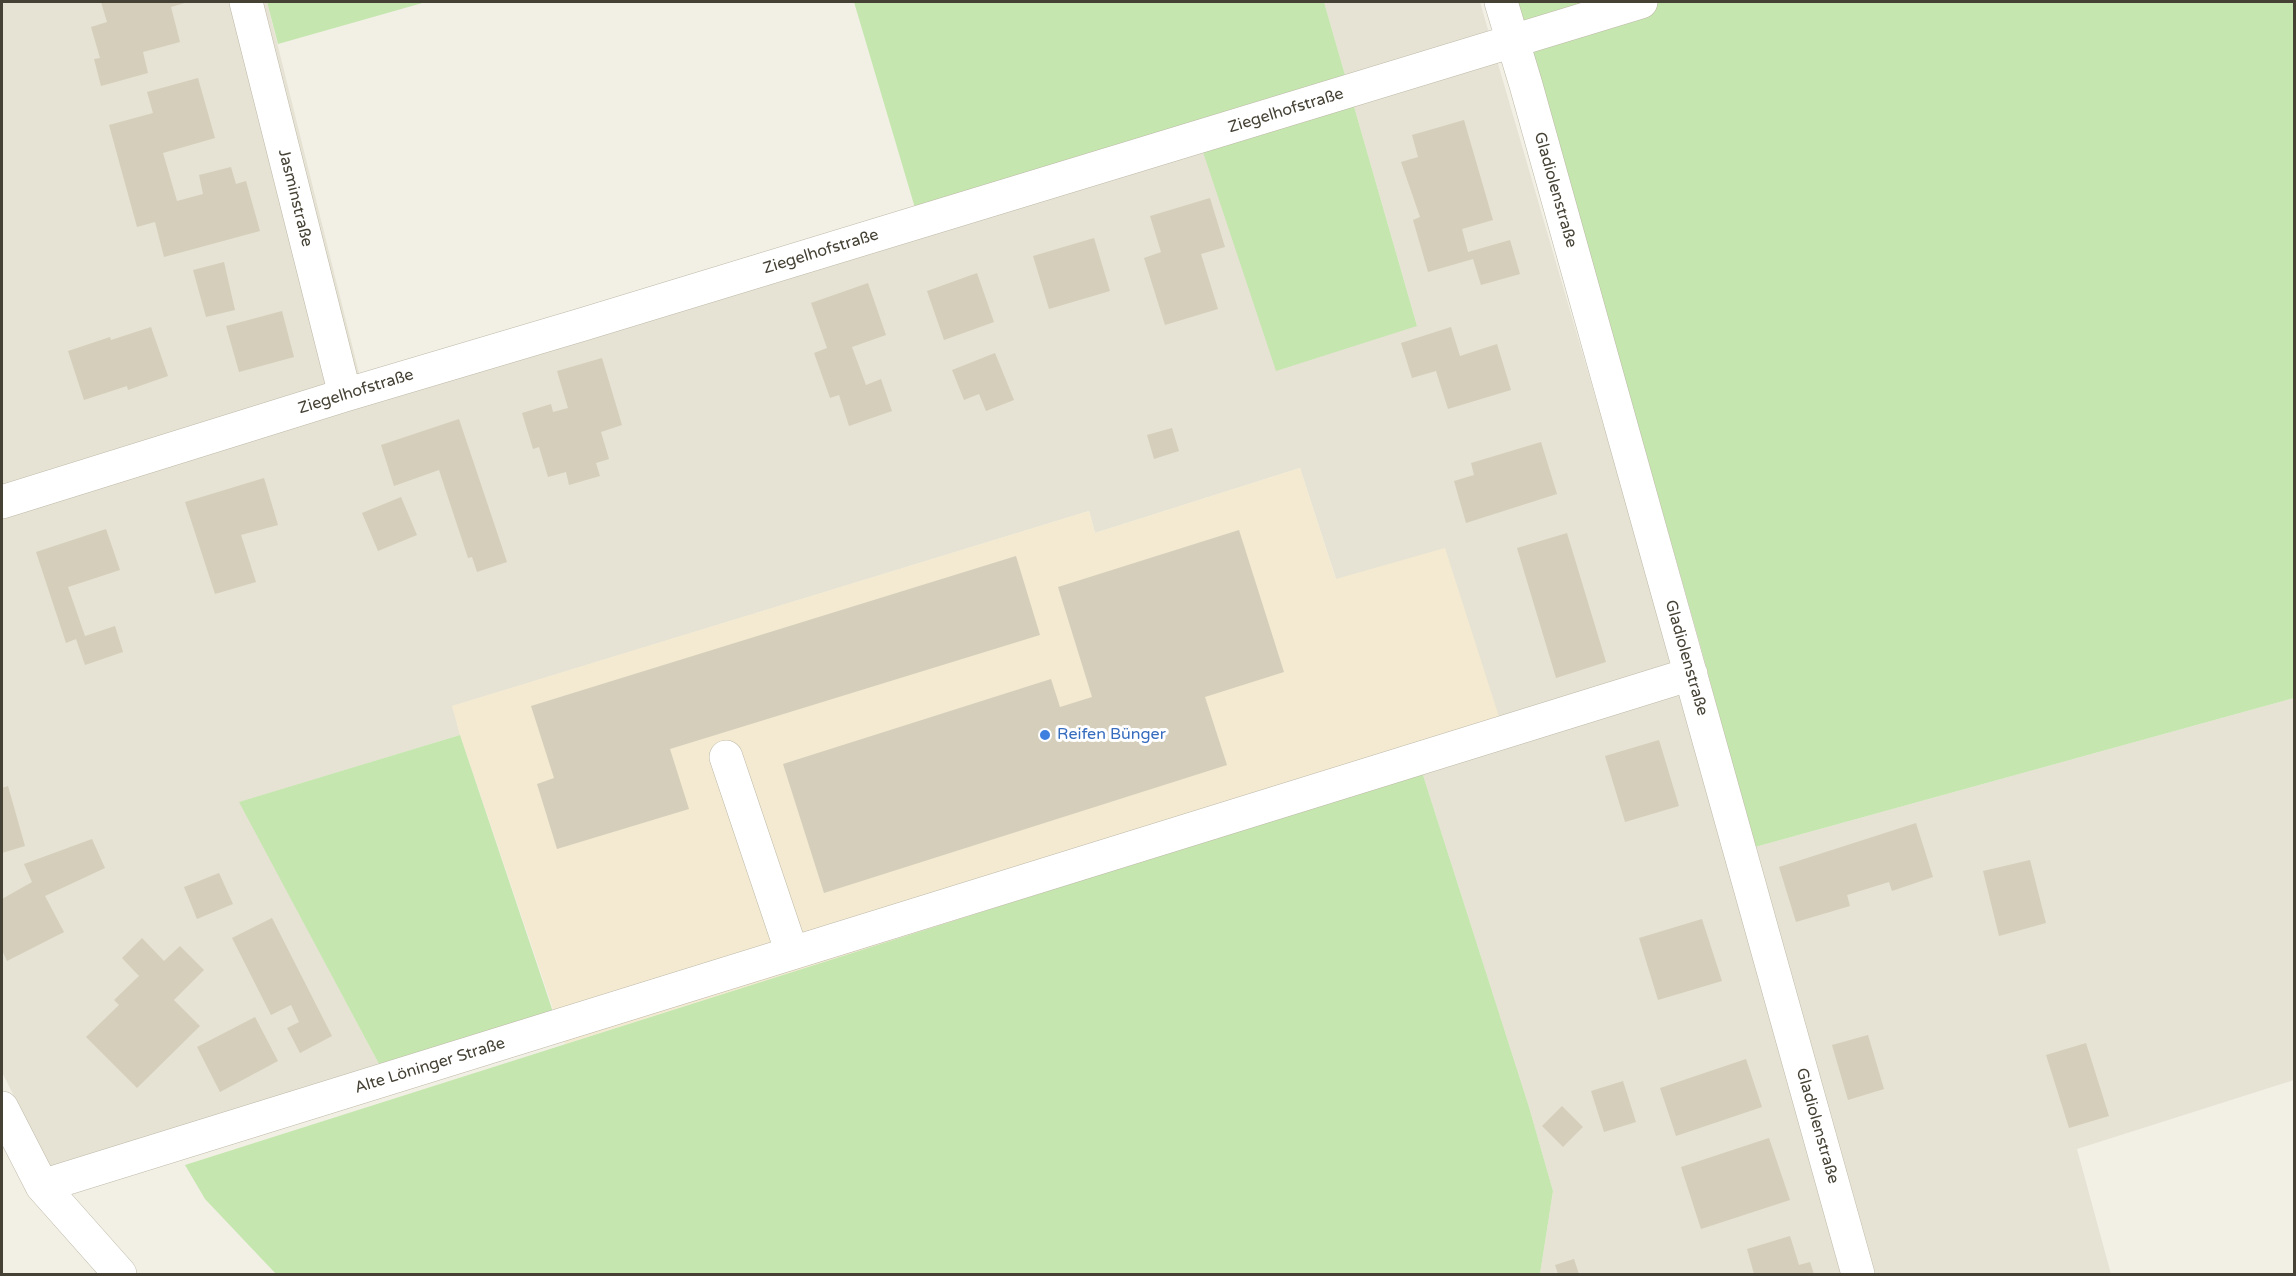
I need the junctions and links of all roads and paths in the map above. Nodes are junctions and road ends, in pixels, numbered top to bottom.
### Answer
1 (246, 2) edge
2 (1501, 2) edge
3 (1641, 2) edge
4 (1514, 42) junction
5 (345, 395) junction
6 (2, 502) edge
7 (1691, 674) junction
8 (726, 757) dead end
9 (805, 949) junction
10 (2, 1108) edge
11 (42, 1186) junction
12 (120, 1275) edge
13 (1858, 1275) edge

1 - 5 street, Jasminstraße
2 - 4 street, Gladiolenstraße
3 - 4 street, Ziegelhofstraße
4 - 5 street, Ziegelhofstraße
4 - 7 street, Gladiolenstraße
5 - 6 street, Ziegelhofstraße
7 - 9 street, Alte Löninger Straße
7 - 13 street, Gladiolenstraße
8 - 9 street
9 - 11 street, Alte Löninger Straße
10 - 11 street
11 - 12 street

